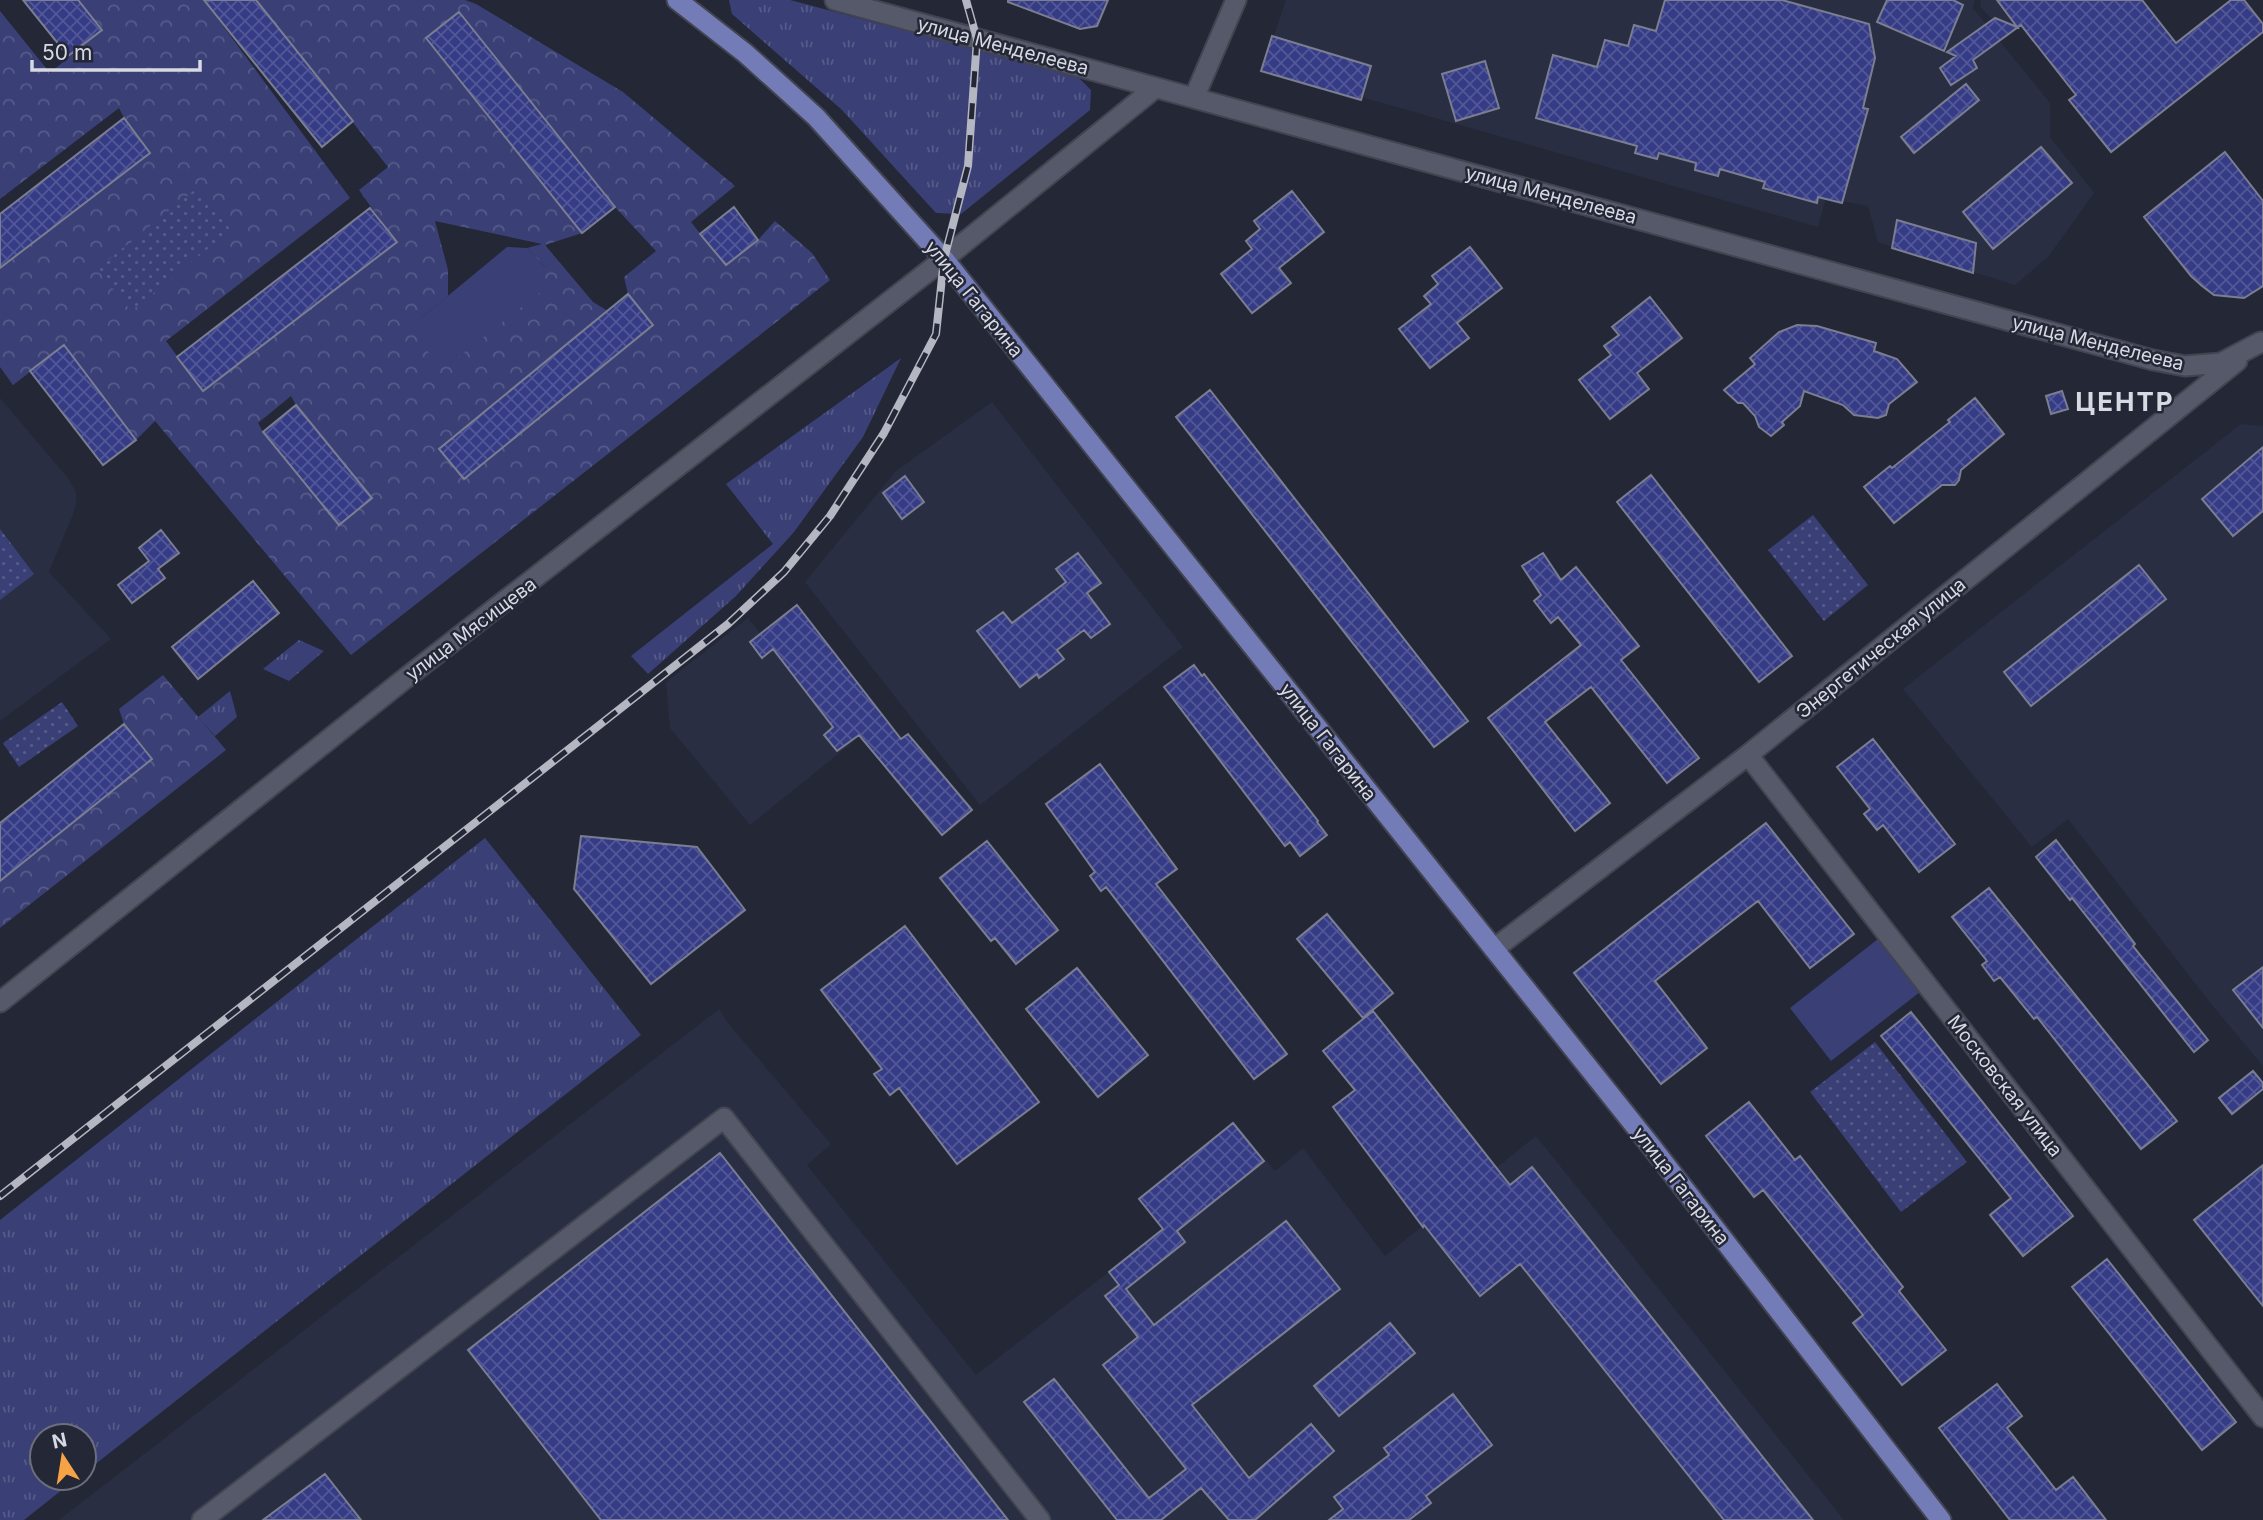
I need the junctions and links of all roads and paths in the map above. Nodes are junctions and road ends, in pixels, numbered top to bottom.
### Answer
1 (677, 0) edge
2 (835, 0) edge
3 (1236, 0) edge
4 (1155, 88) junction
5 (1194, 98) junction
6 (944, 259) junction
7 (2262, 342) edge
8 (1748, 755) junction
9 (1494, 949) junction
10 (0, 1002) edge
11 (2263, 1417) edge
12 (202, 1520) edge
13 (1040, 1520) edge
14 (1941, 1520) edge

1 - 6 main road, улица Гагарина
2 - 4 street, улица Менделеева
3 - 5 street
4 - 5 street, улица Менделеева
4 - 6 street, улица Мясищева
5 - 7 street, улица Менделеева
6 - 9 main road, улица Гагарина
6 - 10 street, улица Мясищева
7 - 8 street, Энергетическая улица
8 - 9 street, Энергетическая улица
8 - 11 street, Московская улица
9 - 14 main road, улица Гагарина
12 - 13 street

